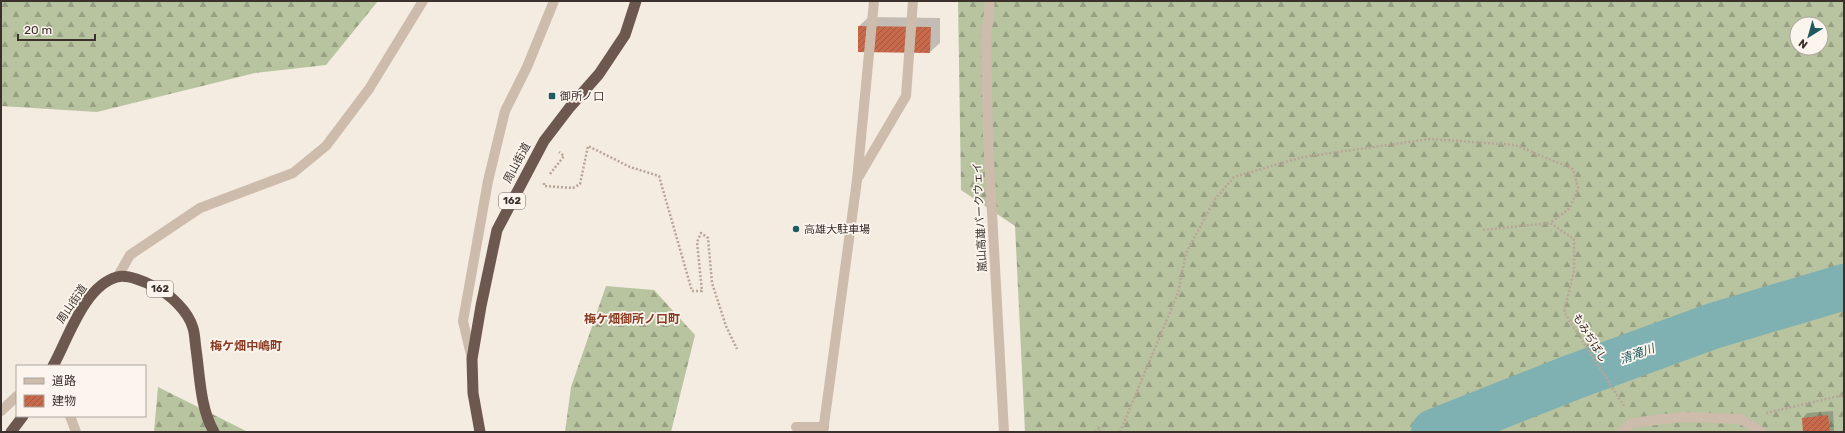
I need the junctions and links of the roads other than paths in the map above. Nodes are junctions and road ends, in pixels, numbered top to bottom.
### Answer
1 (423, 1) edge
2 (554, 1) edge
3 (636, 1) edge
4 (874, 1) edge
5 (913, 1) edge
6 (990, 1) edge
7 (857, 180) junction
8 (118, 276) junction
9 (472, 360) junction
10 (53, 365) edge
11 (16, 397) edge
12 (1, 411) edge
13 (22, 417) edge
14 (70, 417) edge
15 (796, 427) dead end
16 (823, 429) edge
17 (11, 432) edge
18 (76, 432) edge
19 (214, 432) edge
20 (480, 432) edge
21 (1004, 432) edge
22 (1621, 432) edge
23 (1762, 432) edge

1 - 8 street
2 - 9 street
3 - 9 highway, 周山街道 / 162
4 - 7 street
5 - 7 street
6 - 21 street, 嵐山高雄パークウェイ
7 - 16 street
8 - 10 highway, 周山街道
8 - 19 highway, 162
9 - 20 highway, 周山街道 / 162
11 - 12 street
13 - 17 highway
14 - 18 street
15 - 16 street
22 - 23 street

